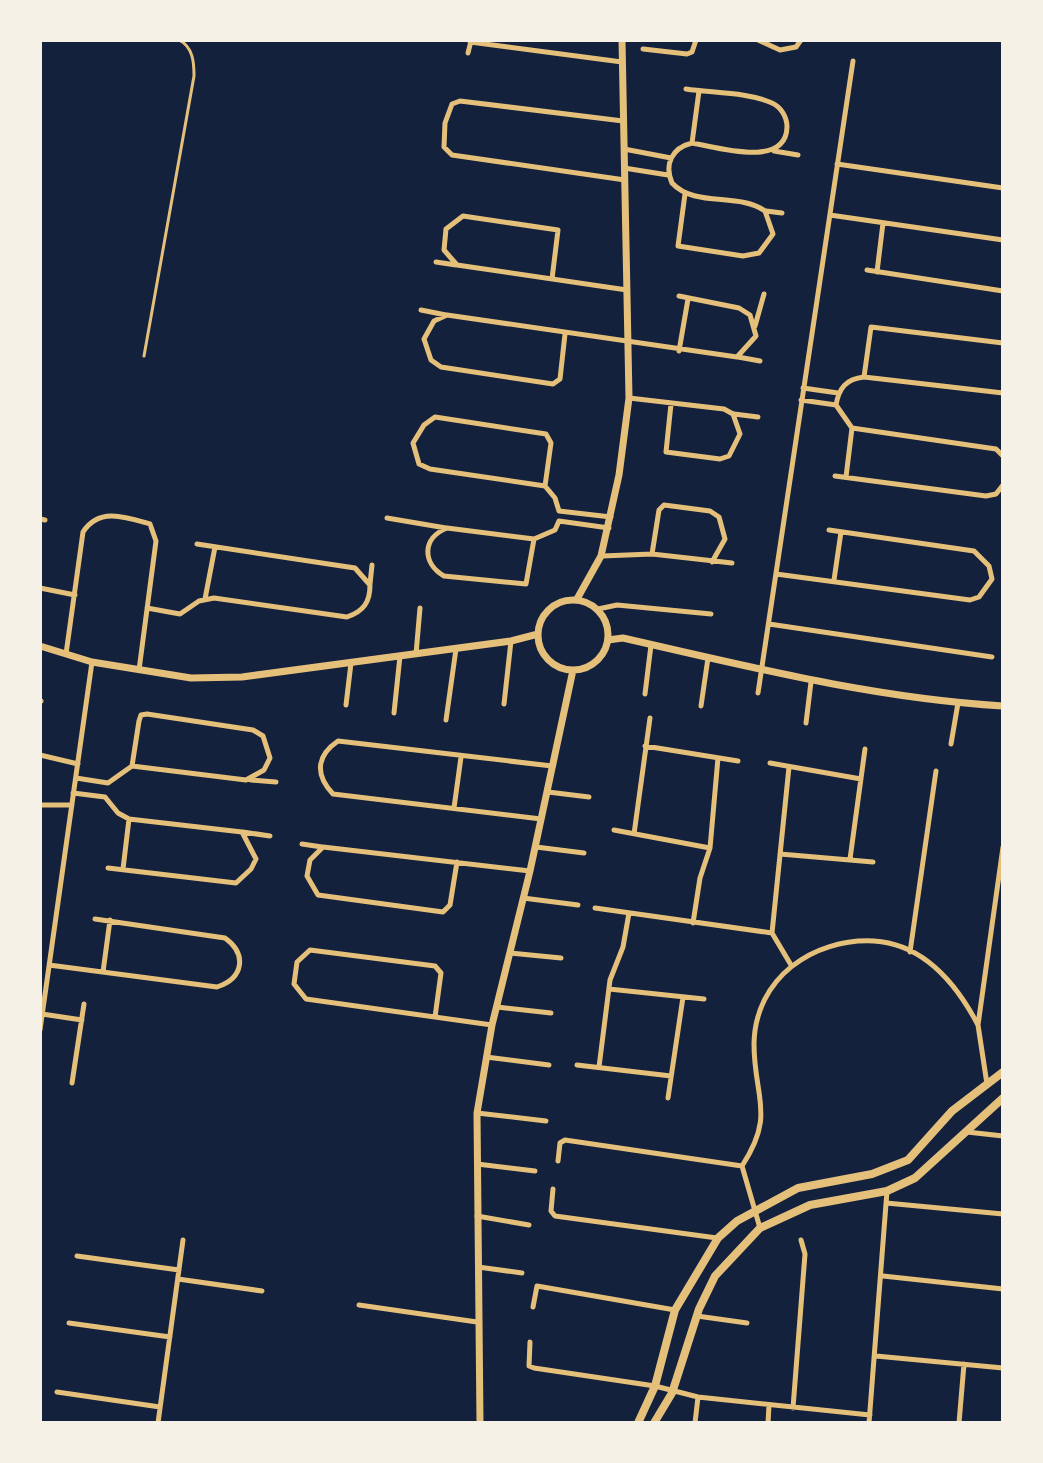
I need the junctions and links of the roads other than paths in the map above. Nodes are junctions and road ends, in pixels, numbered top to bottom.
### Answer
1 (179, 40) edge
2 (622, 40) edge
3 (696, 40) edge
4 (758, 40) edge
5 (801, 40) edge
6 (471, 41) edge
7 (643, 49) dead end
8 (468, 53) dead end
9 (853, 61) dead end
10 (622, 62) junction
11 (686, 89) dead end
12 (699, 91) junction
13 (623, 121) junction
14 (692, 143) junction
15 (624, 149) junction
16 (773, 150) junction
17 (798, 155) dead end
18 (671, 158) junction
19 (837, 164) junction
20 (624, 168) junction
21 (668, 175) junction
22 (625, 180) junction
23 (1003, 188) edge
24 (685, 194) junction
25 (765, 211) junction
26 (782, 213) dead end
27 (830, 215) junction
28 (883, 223) junction
29 (1003, 240) edge
30 (436, 262) dead end
31 (457, 265) junction
32 (867, 270) dead end
33 (877, 272) junction
34 (552, 279) junction
35 (627, 290) junction
36 (1003, 291) edge
37 (764, 294) dead end
38 (679, 296) dead end
39 (688, 299) junction
40 (421, 310) dead end
41 (447, 315) junction
42 (755, 327) junction
43 (565, 334) junction
44 (628, 343) junction
45 (1003, 343) edge
46 (679, 351) junction
47 (144, 356) dead end
48 (737, 357) junction
49 (760, 361) dead end
50 (864, 377) junction
51 (803, 388) junction
52 (1002, 393) edge
53 (629, 398) junction
54 (837, 399) junction
55 (801, 400) junction
56 (671, 404) junction
57 (733, 414) junction
58 (758, 417) dead end
59 (852, 428) junction
60 (1000, 449) edge
61 (1003, 456) edge
62 (835, 476) dead end
63 (846, 477) junction
64 (1003, 485) edge
65 (545, 486) junction
66 (611, 517) junction
67 (387, 518) dead end
68 (447, 528) junction
69 (609, 528) junction
70 (829, 530) dead end
71 (841, 532) junction
72 (534, 539) junction
73 (197, 544) dead end
74 (215, 547) junction
75 (652, 554) junction
76 (601, 556) junction
77 (712, 562) junction
78 (732, 563) dead end
79 (372, 565) dead end
80 (776, 574) junction
81 (834, 580) junction
82 (370, 585) junction
83 (40, 588) edge
84 (75, 595) junction
85 (205, 599) junction
86 (577, 599) junction
87 (147, 608) junction
88 (420, 608) dead end
89 (598, 609) junction
90 (711, 614) dead end
91 (769, 624) junction
92 (538, 634) junction
93 (608, 640) junction
94 (511, 641) junction
95 (651, 645) junction
96 (40, 646) edge
97 (456, 649) junction
98 (66, 654) junction
99 (416, 654) junction
100 (400, 656) junction
101 (992, 657) dead end
102 (708, 658) junction
103 (92, 662) junction
104 (351, 663) junction
105 (138, 670) junction
106 (573, 670) junction
107 (763, 670) junction
108 (811, 682) junction
109 (758, 693) dead end
110 (645, 694) dead end
111 (958, 703) junction
112 (504, 704) dead end
113 (346, 705) dead end
114 (701, 706) dead end
115 (1003, 706) edge
116 (394, 713) dead end
117 (650, 718) dead end
118 (446, 720) dead end
119 (806, 723) dead end
120 (951, 744) dead end
121 (645, 746) junction
122 (865, 749) dead end
123 (40, 755) edge
124 (461, 757) junction
125 (718, 758) junction
126 (738, 761) dead end
127 (770, 763) dead end
128 (78, 764) junction
129 (132, 766) junction
130 (553, 767) junction
131 (789, 767) junction
132 (936, 771) dead end
133 (76, 778) junction
134 (861, 779) junction
135 (246, 780) junction
136 (276, 782) dead end
137 (548, 792) junction
138 (73, 793) junction
139 (589, 797) dead end
140 (40, 805) edge
141 (72, 805) junction
142 (454, 808) junction
143 (129, 819) junction
144 (542, 819) junction
145 (614, 830) dead end
146 (242, 832) junction
147 (634, 834) junction
148 (270, 836) dead end
149 (302, 844) dead end
150 (323, 847) junction
151 (536, 847) junction
152 (1003, 847) edge
153 (710, 848) junction
154 (584, 853) dead end
155 (780, 854) junction
156 (850, 859) junction
157 (457, 862) junction
158 (873, 862) dead end
159 (108, 868) dead end
160 (123, 869) junction
161 (530, 871) junction
162 (523, 898) junction
163 (578, 905) dead end
164 (595, 908) dead end
165 (629, 913) junction
166 (95, 919) dead end
167 (110, 920) junction
168 (693, 923) junction
169 (772, 933) junction
170 (910, 952) junction
171 (509, 953) junction
172 (561, 958) dead end
173 (49, 965) junction
174 (791, 965) junction
175 (103, 972) junction
176 (43, 983) edge
177 (609, 989) junction
178 (42, 996) edge
179 (683, 997) junction
180 (704, 999) dead end
181 (84, 1004) dead end
182 (496, 1007) junction
183 (551, 1013) dead end
184 (42, 1014) junction
185 (435, 1017) junction
186 (82, 1020) junction
187 (492, 1025) junction
188 (978, 1025) junction
189 (40, 1030) edge
190 (485, 1057) junction
191 (549, 1065) dead end
192 (577, 1065) dead end
193 (599, 1067) junction
194 (1003, 1072) edge
195 (671, 1076) junction
196 (72, 1083) dead end
197 (987, 1084) junction
198 (668, 1098) dead end
199 (1003, 1098) edge
200 (477, 1113) junction
201 (546, 1121) dead end
202 (967, 1132) junction
203 (1003, 1136) edge
204 (558, 1161) dead end
205 (476, 1164) junction
206 (742, 1166) junction
207 (535, 1171) dead end
208 (553, 1189) dead end
209 (887, 1191) junction
210 (886, 1203) junction
211 (754, 1210) junction
212 (1003, 1214) edge
213 (476, 1216) junction
214 (529, 1225) dead end
215 (760, 1228) junction
216 (718, 1238) junction
217 (183, 1240) dead end
218 (801, 1240) dead end
219 (77, 1256) dead end
220 (477, 1267) junction
221 (179, 1270) junction
222 (522, 1273) dead end
223 (883, 1276) junction
224 (178, 1279) junction
225 (1003, 1289) edge
226 (262, 1291) dead end
227 (359, 1305) dead end
228 (533, 1307) dead end
229 (675, 1310) junction
230 (696, 1316) junction
231 (477, 1322) junction
232 (69, 1323) dead end
233 (747, 1323) dead end
234 (170, 1337) junction
235 (530, 1342) dead end
236 (876, 1356) junction
237 (964, 1364) junction
238 (1003, 1368) edge
239 (655, 1386) junction
240 (57, 1392) dead end
241 (672, 1393) junction
242 (698, 1397) junction
243 (769, 1405) junction
244 (160, 1407) junction
245 (793, 1408) junction
246 (870, 1415) junction
247 (158, 1423) edge
248 (480, 1423) edge
249 (638, 1423) edge
250 (654, 1423) edge
251 (695, 1423) edge
252 (768, 1423) edge
253 (869, 1423) edge
254 (959, 1423) edge

1 - 47 lane
2 - 10 street
3 - 7 street
4 - 5 street
6 - 8 street
6 - 10 street
9 - 19 street
10 - 13 street
11 - 12 street
12 - 14 street
12 - 16 street
13 - 15 street
13 - 22 street
14 - 16 street
14 - 18 street
15 - 18 street
15 - 20 street
16 - 17 street
18 - 21 street
19 - 23 street
19 - 27 street
20 - 21 street
20 - 22 street
21 - 24 street
22 - 35 street
24 - 25 street
24 - 25 street
25 - 26 street
27 - 28 street
27 - 51 street
28 - 29 street
28 - 33 street
30 - 31 street
31 - 34 street
31 - 34 street
32 - 33 street
33 - 36 street
34 - 35 street
35 - 44 street
37 - 42 street
38 - 39 street
39 - 42 street
39 - 46 street
40 - 41 street
41 - 43 street
41 - 43 street
42 - 48 street
43 - 44 street
44 - 46 street
44 - 53 street
45 - 50 street
46 - 48 street
48 - 49 street
50 - 52 street
50 - 54 street
51 - 54 street
51 - 55 street
53 - 56 street
53 - 66 street
54 - 55 street
54 - 59 street
55 - 80 street
56 - 57 street
56 - 57 street
57 - 58 street
59 - 60 street
59 - 63 street
60 - 61 street
62 - 63 street
63 - 64 street
65 - 65 street
65 - 66 street
66 - 69 street
67 - 68 street
68 - 72 street
68 - 72 street
69 - 72 street
69 - 76 street
70 - 71 street
71 - 81 street
71 - 81 street
73 - 74 street
74 - 82 street
74 - 85 street
75 - 76 street
75 - 77 street
75 - 77 street
76 - 86 street
77 - 78 street
79 - 82 street
80 - 81 street
80 - 91 street
82 - 85 street
83 - 84 street
84 - 87 street
84 - 98 street
85 - 87 street
86 - 89 street
86 - 92 street
87 - 105 street
88 - 99 street
89 - 90 street
89 - 93 street
91 - 101 street
91 - 107 street
92 - 94 street
92 - 106 street
93 - 95 street
93 - 106 street
94 - 97 street
94 - 112 street
95 - 102 street
95 - 110 street
96 - 98 street
97 - 99 street
97 - 118 street
98 - 103 street
99 - 100 street
100 - 104 street
100 - 116 street
102 - 107 street
102 - 114 street
103 - 105 street
103 - 128 street
104 - 105 street
104 - 113 street
106 - 130 street
107 - 108 street
107 - 109 street
108 - 111 street
108 - 119 street
111 - 115 street
111 - 120 street
117 - 121 street
121 - 125 street
121 - 147 street
122 - 134 street
123 - 128 street
124 - 130 street
124 - 142 street
124 - 142 street
125 - 126 street
125 - 153 street
127 - 131 street
128 - 133 street
129 - 133 street
129 - 135 street
129 - 135 street
130 - 137 street
131 - 134 street
131 - 155 street
132 - 170 street
133 - 138 street
134 - 156 street
135 - 136 street
137 - 139 street
137 - 144 street
138 - 141 street
138 - 143 street
140 - 141 street
141 - 173 street
142 - 144 street
143 - 146 street
143 - 160 street
144 - 151 street
145 - 147 street
146 - 148 street
146 - 160 street
147 - 153 street
149 - 150 street
150 - 157 street
150 - 157 street
151 - 154 street
151 - 161 street
152 - 188 street
153 - 168 street
155 - 156 street
155 - 169 street
156 - 158 street
157 - 161 street
159 - 160 street
161 - 162 street
162 - 163 street
162 - 171 street
164 - 165 street
165 - 168 street
165 - 177 street
166 - 167 street
167 - 175 street
167 - 175 street
168 - 169 street
169 - 174 street
170 - 174 street
170 - 188 street
171 - 172 street
171 - 182 street
173 - 175 street
173 - 176 street
174 - 206 street
176 - 178 street
177 - 179 street
177 - 193 street
178 - 184 street
179 - 180 street
179 - 195 street
181 - 186 street
182 - 183 street
182 - 187 street
184 - 186 street
184 - 189 street
185 - 185 street
185 - 187 street
186 - 196 street
187 - 190 street
188 - 197 street
190 - 191 street
190 - 200 street
192 - 193 street
193 - 195 street
194 - 197 main road
195 - 198 street
197 - 211 main road
199 - 202 main road
200 - 201 street
200 - 205 street
202 - 203 street
202 - 209 main road
204 - 206 street
205 - 207 street
205 - 213 street
206 - 211 street
208 - 216 street
209 - 210 street
209 - 215 main road
210 - 212 street
210 - 223 street
211 - 215 street
211 - 216 main road
213 - 214 street
213 - 220 street
215 - 230 main road
216 - 229 main road
217 - 221 street
218 - 245 street
219 - 221 street
220 - 222 street
220 - 231 street
221 - 224 street
223 - 225 street
223 - 236 street
224 - 226 street
224 - 234 street
227 - 231 street
228 - 229 street
229 - 239 main road
230 - 233 street
230 - 241 main road
231 - 248 street
232 - 234 street
234 - 244 street
235 - 239 street
236 - 237 street
236 - 246 street
237 - 238 street
237 - 254 street
239 - 241 street
239 - 249 main road
240 - 244 street
241 - 242 street
241 - 250 main road
242 - 243 street
242 - 251 street
243 - 245 street
243 - 252 street
244 - 247 street
245 - 246 street
246 - 253 street

